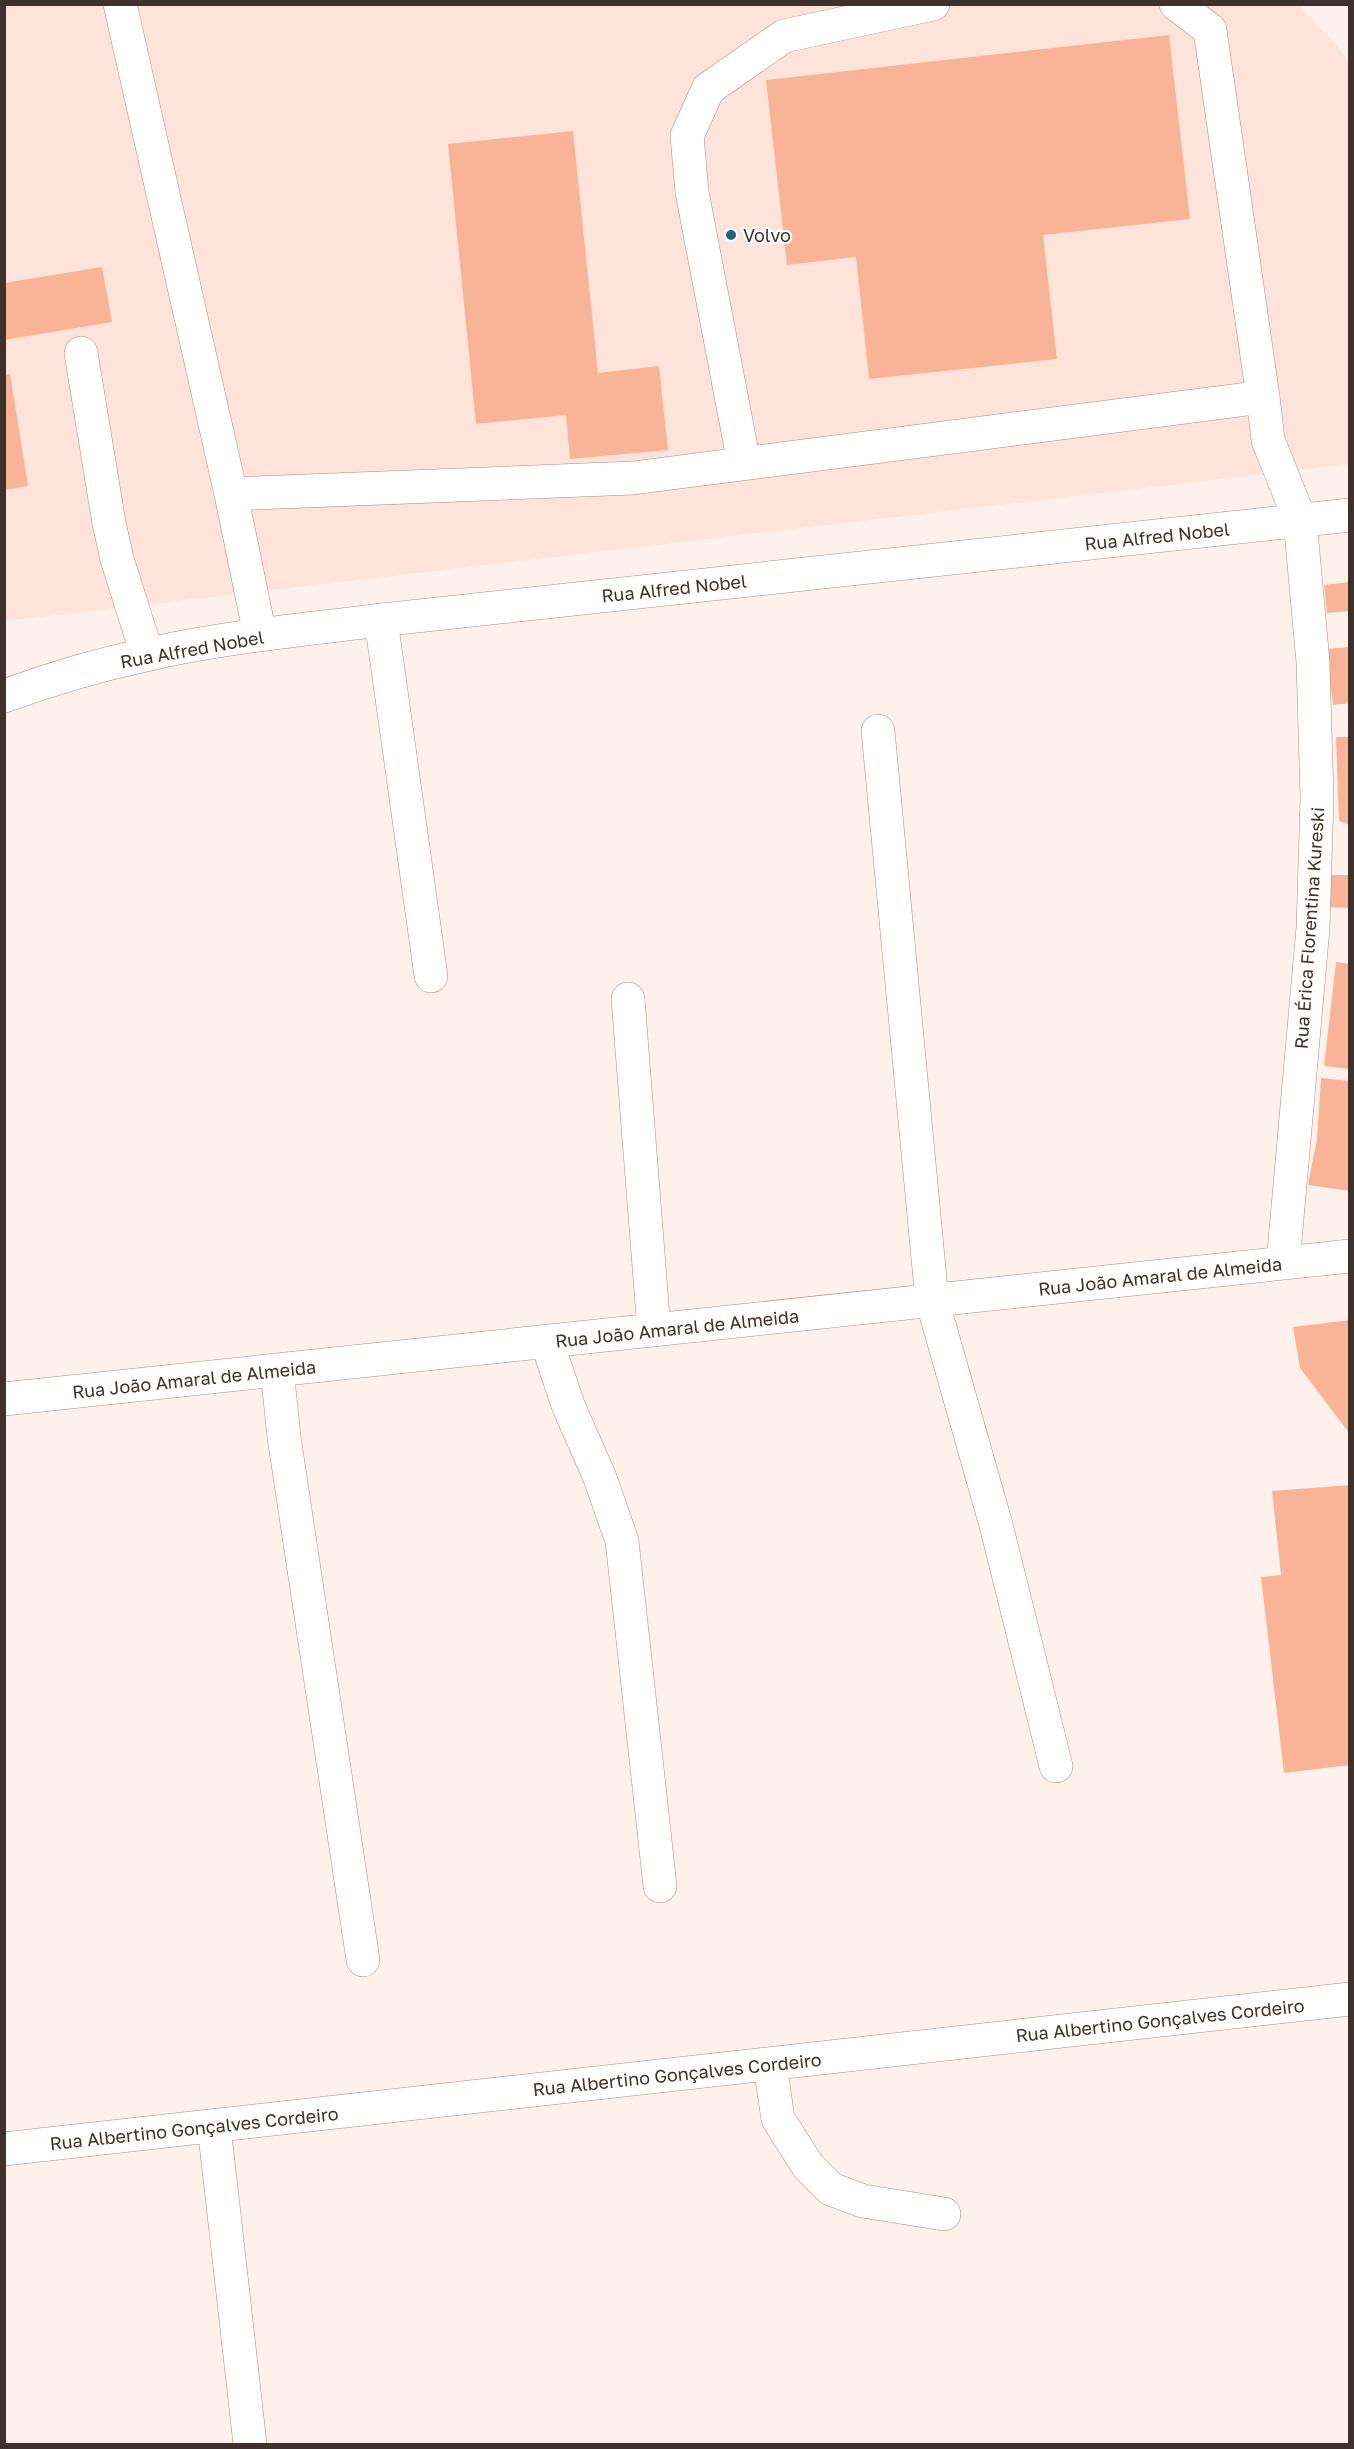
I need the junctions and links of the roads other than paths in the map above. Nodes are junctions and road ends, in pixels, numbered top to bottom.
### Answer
1 (120, 4) edge
2 (933, 4) edge
3 (1176, 4) edge
4 (81, 353) dead end
5 (1263, 397) junction
6 (744, 463) junction
7 (231, 494) junction
8 (1350, 515) edge
9 (1300, 520) junction
10 (381, 620) junction
11 (260, 635) junction
12 (147, 654) junction
13 (4, 696) edge
14 (878, 731) dead end
15 (431, 976) dead end
16 (628, 999) dead end
17 (1350, 1256) edge
18 (1283, 1263) junction
19 (932, 1300) junction
20 (654, 1330) junction
21 (547, 1341) junction
22 (277, 1370) junction
23 (4, 1398) edge
24 (1056, 1766) dead end
25 (660, 1886) dead end
26 (363, 1960) dead end
27 (1350, 1999) edge
28 (770, 2064) junction
29 (214, 2126) junction
30 (4, 2149) edge
31 (944, 2214) dead end
32 (250, 2445) edge

1 - 7 street
2 - 6 street
3 - 5 street, Rua Érica Florentina Kureski
4 - 12 street
5 - 6 street
5 - 9 street, Rua Érica Florentina Kureski
6 - 7 street
7 - 11 street
8 - 9 street, Rua Alfred Nobel
9 - 10 street, Rua Alfred Nobel
9 - 18 street, Rua Érica Florentina Kureski
10 - 11 street, Rua Alfred Nobel
10 - 15 street
11 - 12 street, Rua Alfred Nobel
12 - 13 street, Rua Alfred Nobel
14 - 19 street
16 - 20 street
17 - 18 street, Rua João Amaral de Almeida
18 - 19 street, Rua João Amaral de Almeida
19 - 20 street, Rua João Amaral de Almeida
19 - 24 street
20 - 21 street, Rua João Amaral de Almeida
21 - 22 street, Rua João Amaral de Almeida
21 - 25 street
22 - 23 street, Rua João Amaral de Almeida
22 - 26 street
27 - 28 street, Rua Albertino Gonçalves Cordeiro
28 - 29 street, Rua Albertino Gonçalves Cordeiro
28 - 31 street
29 - 30 street, Rua Albertino Gonçalves Cordeiro
29 - 32 street

